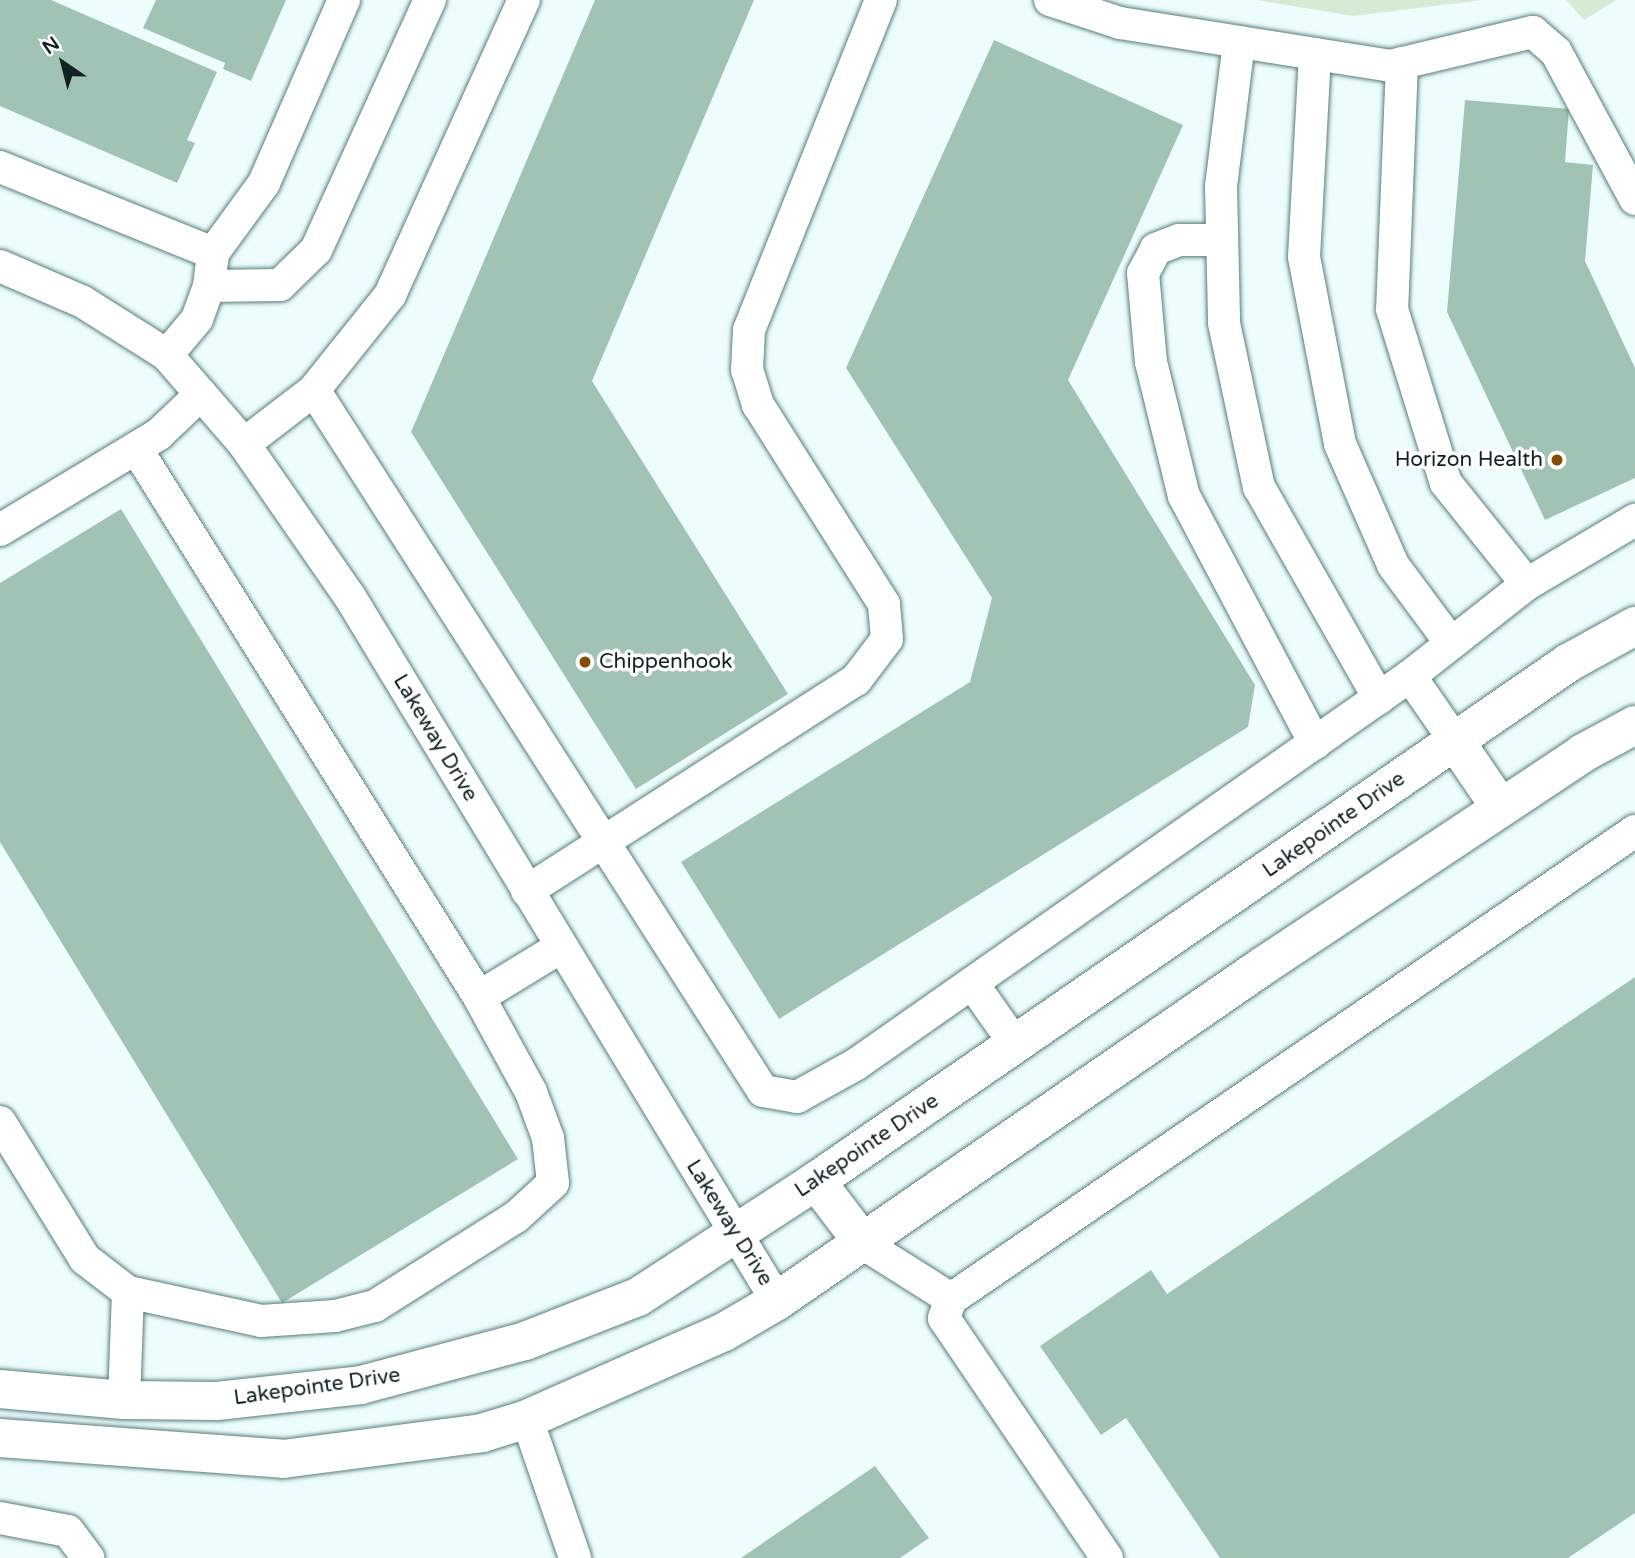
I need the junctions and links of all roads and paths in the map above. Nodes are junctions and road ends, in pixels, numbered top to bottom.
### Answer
1 (344, 0) edge
2 (430, 0) edge
3 (524, 0) edge
4 (881, 0) edge
5 (1049, 0) edge
6 (1239, 42) junction
7 (1315, 54) junction
8 (1402, 63) junction
9 (0, 167) edge
10 (1635, 199) edge
11 (1222, 240) junction
12 (213, 253) junction
13 (0, 266) edge
14 (209, 286) junction
15 (167, 355) junction
16 (314, 390) junction
17 (201, 394) junction
18 (244, 444) junction
19 (136, 449) junction
20 (1635, 520) edge
21 (0, 530) edge
22 (1527, 584) junction
23 (1635, 626) edge
24 (1451, 643) junction
25 (1410, 676) junction
26 (1379, 698) junction
27 (1635, 725) edge
28 (1455, 741) junction
29 (1315, 743) junction
30 (1500, 807) junction
31 (1635, 831) edge
32 (601, 843) junction
33 (527, 891) junction
34 (561, 947) junction
35 (972, 983) junction
36 (479, 997) junction
37 (1015, 1044) junction
38 (0, 1122) edge
39 (816, 1181) junction
40 (734, 1236) junction
41 (864, 1244) junction
42 (128, 1293) junction
43 (951, 1299) junction
44 (777, 1301) junction
45 (0, 1389) edge
46 (124, 1400) junction
47 (527, 1419) junction
48 (0, 1438) edge
49 (0, 1518) edge
50 (88, 1558) edge
51 (575, 1558) edge
52 (1107, 1558) edge

1 - 12 street
2 - 14 street
3 - 16 street
4 - 32 street
5 - 6 street
6 - 7 street
6 - 11 street
7 - 8 street
7 - 24 street
8 - 10 street
8 - 22 street
9 - 12 street
11 - 26 street
11 - 29 street
12 - 14 street
13 - 15 street, Lakeway Drive
14 - 15 street
15 - 17 street, Lakeway Drive
16 - 18 street
16 - 32 street
17 - 18 street, Lakeway Drive
17 - 19 street
18 - 33 street, Lakeway Drive
19 - 21 street
19 - 36 street
20 - 22 street
22 - 24 street
23 - 28 main road, Lakepointe Drive
24 - 25 street
25 - 26 street
25 - 28 street
26 - 29 street
27 - 30 main road
28 - 30 main road
28 - 37 main road, Lakepointe Drive
29 - 35 street
30 - 41 main road
31 - 43 street
32 - 33 street
32 - 35 street
33 - 34 street, Lakeway Drive
34 - 36 street
34 - 40 street, Lakeway Drive
35 - 37 street
36 - 42 street
37 - 39 main road, Lakepointe Drive
38 - 42 street
39 - 40 main road, Lakepointe Drive
39 - 41 main road
40 - 44 street, Lakeway Drive
40 - 46 main road, Lakepointe Drive
41 - 43 street
41 - 44 main road
42 - 46 street
43 - 52 street
44 - 47 main road
45 - 46 main road, Lakepointe Drive
47 - 48 main road
47 - 51 street
49 - 50 street

